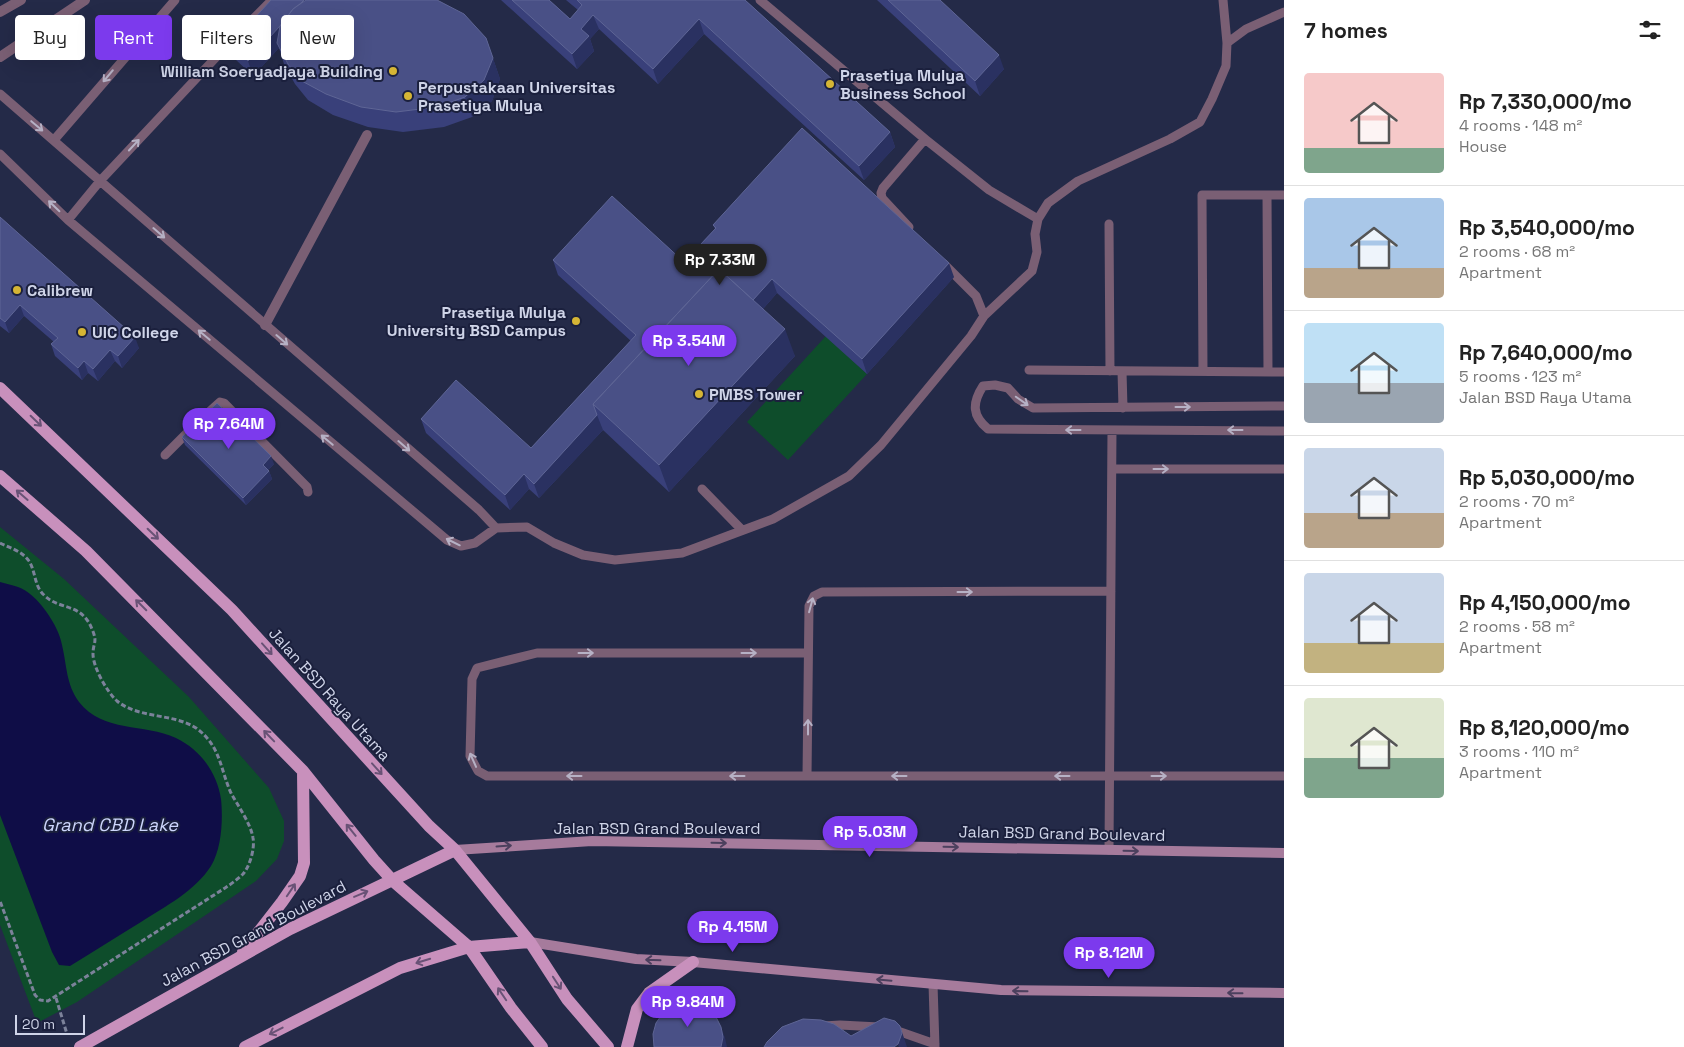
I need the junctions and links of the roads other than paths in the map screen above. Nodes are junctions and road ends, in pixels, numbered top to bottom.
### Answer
1 (21, 0) edge
2 (85, 0) edge
3 (175, 0) edge
4 (272, 0) edge
5 (760, 0) edge
6 (1223, 0) edge
7 (0, 12) edge
8 (1284, 12) edge
9 (1227, 43) junction
10 (0, 57) edge
11 (0, 94) edge
12 (367, 135) edge
13 (925, 139) junction
14 (54, 140) junction
15 (0, 154) edge
16 (100, 181) junction
17 (1267, 195) junction
18 (1284, 195) edge
19 (1038, 218) junction
20 (68, 220) junction
21 (1110, 224) dead end
22 (913, 232) edge
23 (941, 260) edge
24 (984, 316) junction
25 (265, 325) junction
26 (1029, 370) dead end
27 (1110, 371) junction
28 (1122, 371) junction
29 (1204, 371) junction
30 (1268, 371) junction
31 (1284, 372) edge
32 (0, 388) edge
33 (1284, 406) edge
34 (1123, 408) junction
35 (1112, 430) junction
36 (1284, 431) edge
37 (165, 455) dead end
38 (1284, 469) edge
39 (1112, 470) junction
40 (0, 476) edge
41 (702, 489) dead end
42 (308, 492) dead end
43 (496, 528) junction
44 (742, 530) junction
45 (1111, 591) junction
46 (808, 653) junction
47 (303, 771) junction
48 (808, 776) junction
49 (1110, 776) junction
50 (1284, 776) edge
51 (455, 850) junction
52 (1109, 850) junction
53 (1284, 853) edge
54 (393, 881) junction
55 (530, 942) junction
56 (469, 947) junction
57 (240, 956) junction
58 (693, 962) junction
59 (933, 984) junction
60 (1284, 993) edge
61 (811, 1027) edge
62 (935, 1046) edge
63 (80, 1047) edge
64 (245, 1047) edge
65 (542, 1047) edge
66 (608, 1047) edge
67 (627, 1047) edge

1 - 7 street
2 - 10 street
3 -> 14 lane
16 -> 4 lane
5 - 13 lane
6 - 9 lane
8 - 9 lane
9 - 19 lane
11 -> 14 lane
12 - 25 street
13 - 19 lane
13 - 22 lane
14 - 16 lane
20 -> 15 lane
16 - 20 lane
16 -> 25 lane
17 - 18 lane
17 - 29 lane
17 - 30 lane
19 - 24 lane
43 -> 20 lane
21 - 27 lane
23 - 24 lane
24 - 44 lane
25 -> 43 lane
26 - 27 lane
27 - 28 lane
28 - 29 lane
28 - 34 lane
29 - 30 lane
30 - 31 lane
32 -> 51 main road, Jalan BSD Raya Utama
34 -> 33 lane
35 -> 34 lane
36 -> 35 lane
35 - 39 lane
37 - 42 lane
39 -> 38 lane
39 - 45 lane
47 -> 40 main road
41 - 44 lane
43 - 44 lane
46 -> 45 lane
45 - 49 lane
48 -> 46 lane
48 -> 46 lane
54 -> 47 main road
57 -> 47 main road
49 -> 48 lane
49 -> 50 lane
49 - 52 lane
51 -> 52 main road, Jalan BSD Grand Boulevard
51 - 54 main road, Jalan BSD Grand Boulevard
51 - 55 main road, Jalan BSD Raya Utama
52 -> 53 main road, Jalan BSD Grand Boulevard
54 - 56 main road
57 -> 54 main road, Jalan BSD Grand Boulevard
55 - 56 main road
58 -> 55 main road
55 -> 66 main road, Jalan BSD Raya Utama
56 -> 64 main road
65 -> 56 main road
57 - 63 main road, Jalan BSD Grand Boulevard
59 -> 58 main road
58 - 67 main road
60 -> 59 main road
59 - 62 lane
61 - 62 lane

